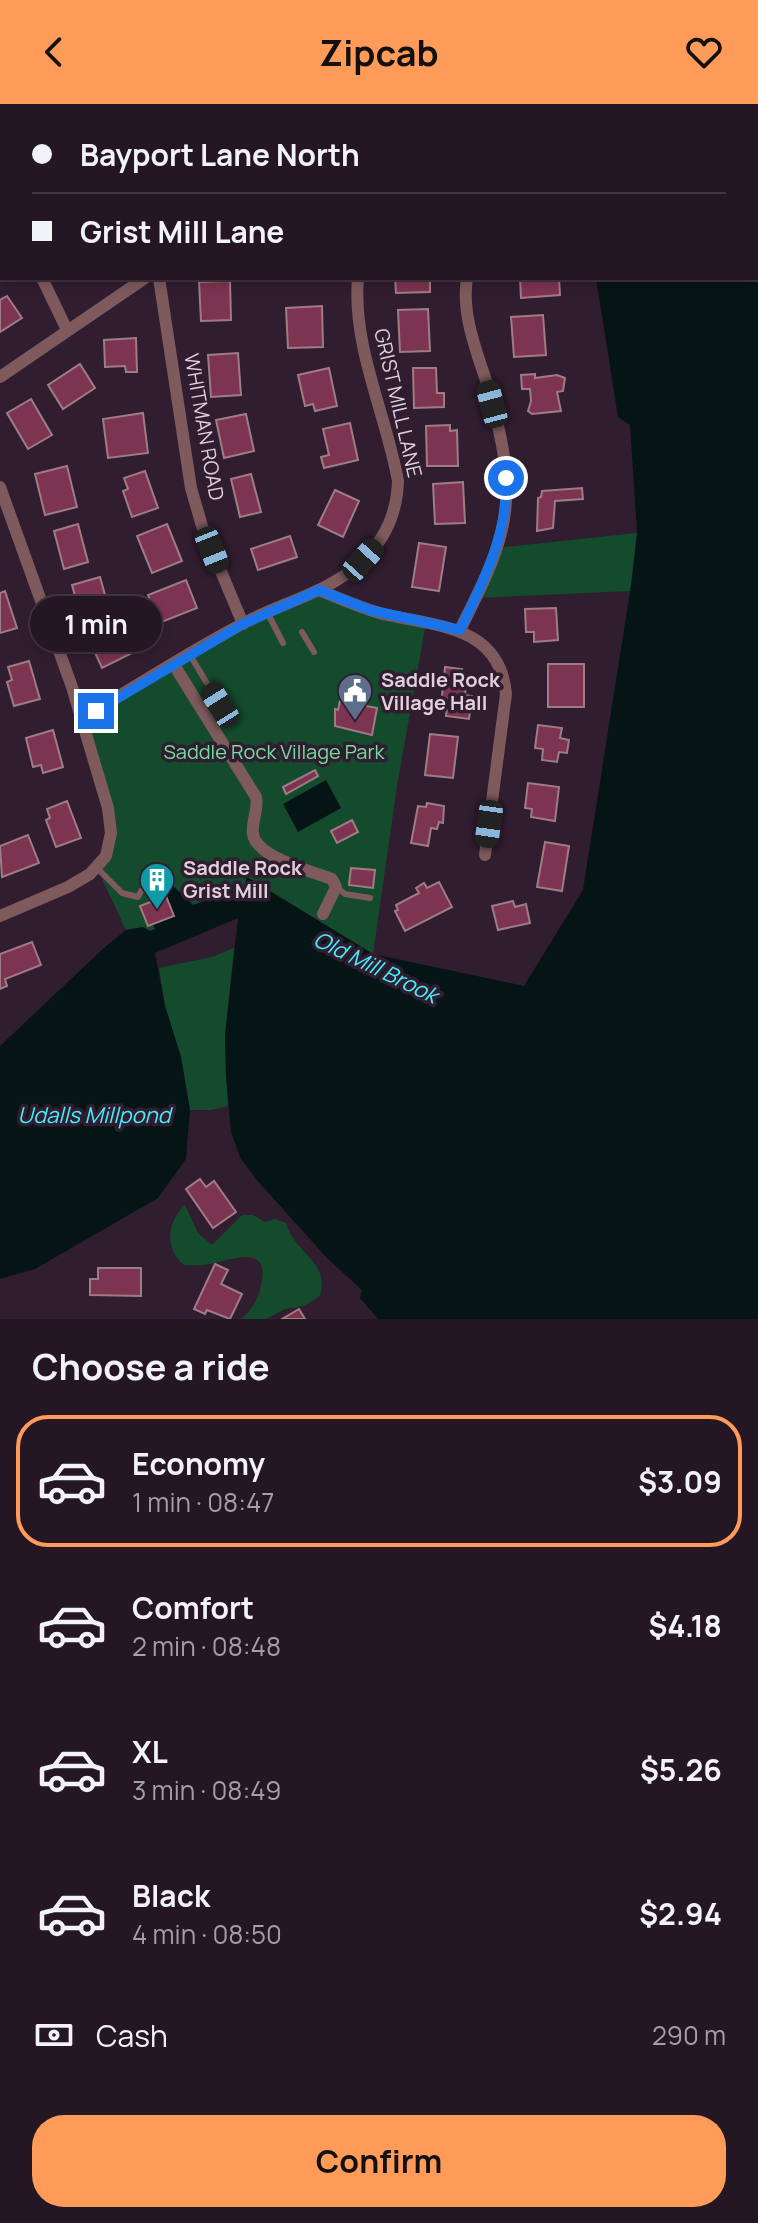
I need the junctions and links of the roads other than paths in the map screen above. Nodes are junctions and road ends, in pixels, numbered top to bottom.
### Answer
1 (43, 280) edge
2 (142, 280) edge
3 (159, 280) edge
4 (358, 280) edge
5 (467, 280) edge
6 (67, 330) junction
7 (0, 377) edge
8 (0, 487) edge
9 (319, 590) junction
10 (267, 612) junction
11 (243, 624) junction
12 (460, 630) junction
13 (302, 632) dead end
14 (283, 643) dead end
15 (314, 652) dead end
16 (190, 655) junction
17 (174, 665) junction
18 (220, 705) dead end
19 (81, 719) junction
20 (485, 855) dead end
21 (97, 868) junction
22 (336, 887) junction
23 (141, 891) dead end
24 (370, 898) dead end
25 (323, 914) dead end
26 (0, 916) edge

1 - 6 street
2 - 6 street
3 - 11 street, WHITMAN ROAD
4 - 9 street, GRIST MILL LANE
5 - 12 street
6 - 7 street
8 - 19 street
9 - 10 street, GRIST MILL LANE
9 - 12 street
10 - 11 street, GRIST MILL LANE
10 - 14 lane
11 - 16 street, GRIST MILL LANE
12 - 20 street
13 - 15 lane
16 - 17 street, GRIST MILL LANE
16 - 18 lane
17 - 19 street, GRIST MILL LANE
17 - 22 street
19 - 21 street
21 - 23 lane
21 - 26 street
22 - 24 lane
22 - 25 street

